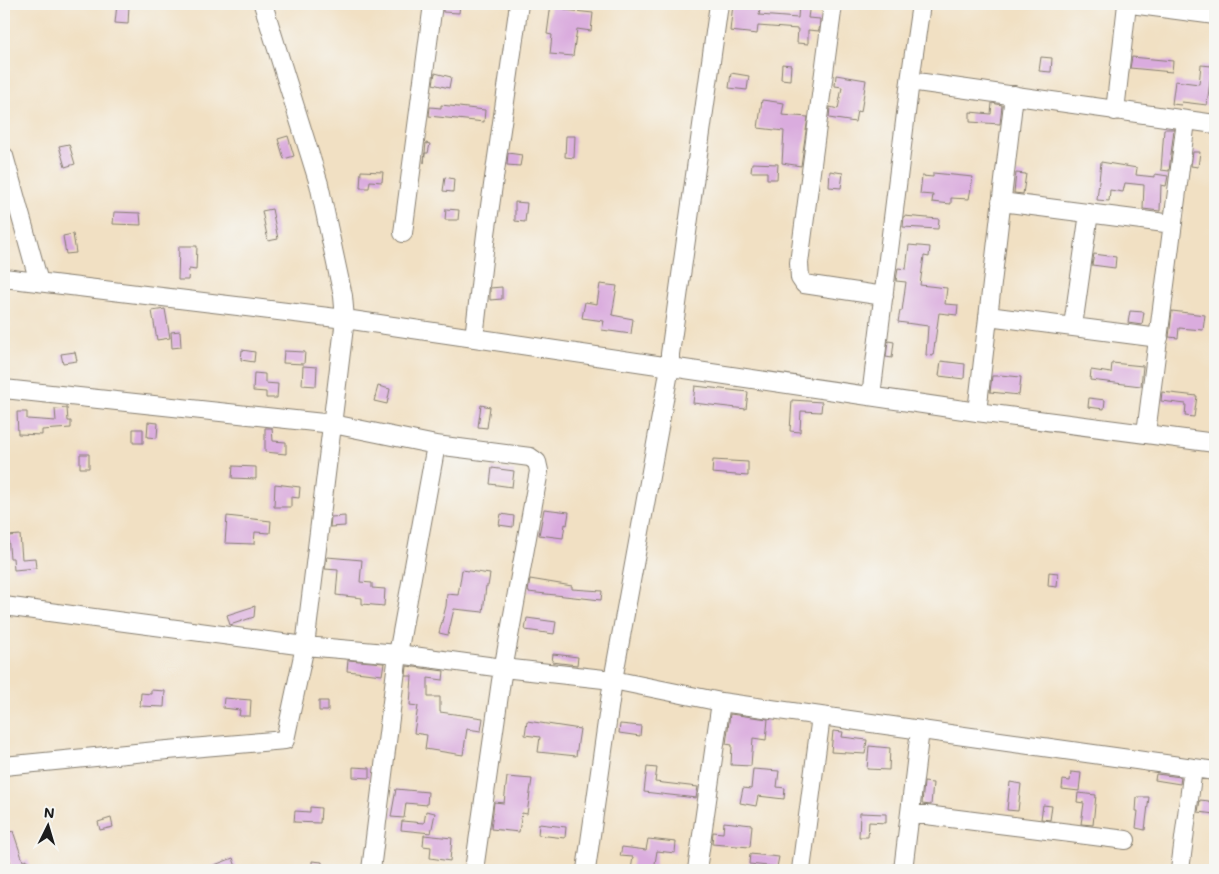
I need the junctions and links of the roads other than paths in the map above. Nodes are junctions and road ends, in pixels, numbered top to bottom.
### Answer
1 (263, 4) edge
2 (433, 4) edge
3 (519, 4) edge
4 (719, 4) edge
5 (833, 4) edge
6 (921, 4) edge
7 (1127, 4) edge
8 (1131, 4) edge
9 (1215, 14) edge
10 (910, 81) junction
11 (1014, 96) junction
12 (1115, 111) junction
13 (1186, 121) junction
14 (1215, 124) edge
15 (4, 156) edge
16 (1002, 202) junction
17 (1089, 213) junction
18 (1173, 224) junction
19 (403, 233) dead end
20 (4, 278) edge
21 (39, 282) junction
22 (884, 296) junction
23 (988, 316) junction
24 (345, 319) junction
25 (1073, 326) junction
26 (474, 338) junction
27 (1158, 338) junction
28 (670, 367) junction
29 (4, 388) edge
30 (871, 396) junction
31 (977, 412) junction
32 (333, 424) junction
33 (1146, 433) junction
34 (1215, 443) edge
35 (436, 445) junction
36 (4, 606) edge
37 (306, 646) junction
38 (398, 654) junction
39 (503, 668) junction
40 (613, 680) junction
41 (721, 702) junction
42 (821, 716) junction
43 (920, 730) junction
44 (4, 766) edge
45 (1193, 768) junction
46 (1215, 771) edge
47 (910, 813) junction
48 (1126, 840) dead end
49 (371, 870) edge
50 (474, 870) edge
51 (586, 870) edge
52 (697, 870) edge
53 (801, 870) edge
54 (903, 870) edge
55 (1180, 870) edge

1 - 24 street
2 - 19 street
3 - 26 street
4 - 28 street
5 - 22 street
6 - 10 street
7 - 12 street
8 - 9 street
10 - 11 street
10 - 22 street
11 - 12 street
11 - 16 street
12 - 13 street
13 - 14 street
13 - 18 street
15 - 21 street
16 - 17 street
16 - 23 street
17 - 18 street
17 - 25 street
18 - 27 street
20 - 21 street
21 - 24 street
22 - 30 street
23 - 25 street
23 - 31 street
24 - 26 street
24 - 32 street
25 - 27 street
26 - 28 street
27 - 33 street
28 - 30 street
28 - 40 street
29 - 32 street
30 - 31 street
31 - 33 street
32 - 35 street
32 - 37 street
33 - 34 street
35 - 38 street
35 - 39 street
36 - 37 street
37 - 38 street
37 - 44 street
38 - 39 street
38 - 49 street
39 - 40 street
39 - 50 street
40 - 41 street
40 - 51 street
41 - 42 street
41 - 52 street
42 - 43 street
42 - 53 street
43 - 45 street
43 - 47 street
45 - 46 street
45 - 55 street
47 - 48 street
47 - 54 street

